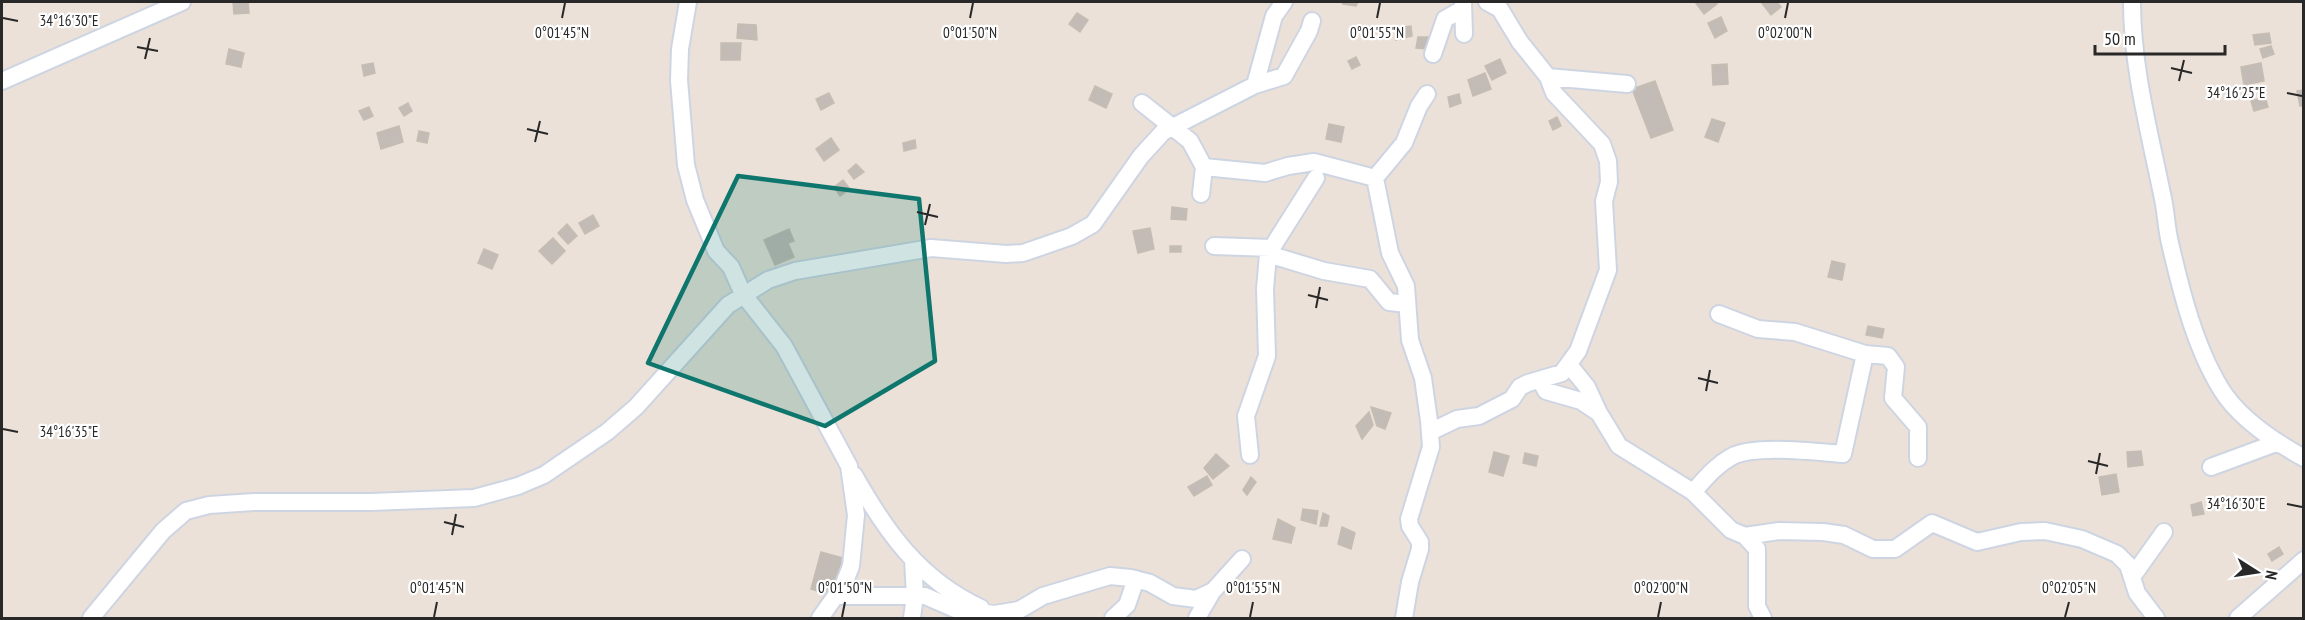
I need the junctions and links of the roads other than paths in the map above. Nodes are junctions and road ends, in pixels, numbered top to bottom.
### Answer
1 (182, 2) edge
2 (688, 2) edge
3 (1284, 2) edge
4 (1487, 2) edge
5 (2132, 2) edge
6 (1462, 6) edge
7 (1312, 21) dead end
8 (1464, 34) dead end
9 (1433, 54) dead end
10 (1257, 77) junction
11 (1548, 77) junction
12 (2, 81) edge
13 (1627, 84) dead end
14 (1427, 94) dead end
15 (1142, 103) dead end
16 (1175, 127) junction
17 (1204, 167) junction
18 (1316, 178) dead end
19 (1375, 178) junction
20 (1201, 194) dead end
21 (1214, 246) dead end
22 (1270, 251) junction
23 (743, 294) junction
24 (1407, 304) junction
25 (1719, 314) dead end
26 (1865, 354) junction
27 (1570, 366) junction
28 (1540, 380) junction
29 (1599, 413) junction
30 (1430, 432) junction
31 (2276, 443) junction
32 (1250, 456) dead end
33 (1918, 458) dead end
34 (2304, 458) edge
35 (849, 466) junction
36 (2211, 467) dead end
37 (1693, 492) junction
38 (2164, 532) dead end
39 (1745, 536) junction
40 (913, 559) junction
41 (1242, 559) dead end
42 (2304, 560) edge
43 (2132, 577) junction
44 (1136, 579) junction
45 (1213, 591) junction
46 (837, 596) junction
47 (915, 596) junction
48 (995, 614) junction
49 (1020, 614) edge
50 (1758, 614) edge
51 (91, 618) edge
52 (820, 618) edge
53 (912, 618) edge
54 (1113, 618) edge
55 (1197, 618) edge
56 (1404, 618) edge
57 (2156, 618) edge
58 (2238, 618) edge

1 - 12 street
2 - 23 street
3 - 10 street
4 - 11 street
5 - 31 street
6 - 8 street
6 - 9 street
7 - 10 street
10 - 16 street
11 - 13 street
11 - 27 street
14 - 19 street
15 - 16 street
16 - 17 street
16 - 23 street
17 - 19 street
17 - 20 street
18 - 22 street
19 - 24 street
21 - 22 street
22 - 24 street
22 - 32 street
23 - 35 street
23 - 51 street
24 - 30 street
25 - 26 street
26 - 33 street
26 - 37 street
27 - 28 street
27 - 29 street
28 - 29 street
28 - 30 street
29 - 37 street
30 - 56 street
31 - 34 street
31 - 36 street
35 - 40 street
35 - 46 street
37 - 39 street
38 - 43 street
39 - 43 street
39 - 50 street
40 - 47 street
40 - 48 street
41 - 45 street
42 - 58 street
43 - 57 street
44 - 45 street
44 - 49 street
44 - 54 street
45 - 55 street
46 - 47 street
46 - 52 street
47 - 48 street
47 - 53 street
48 - 49 street

